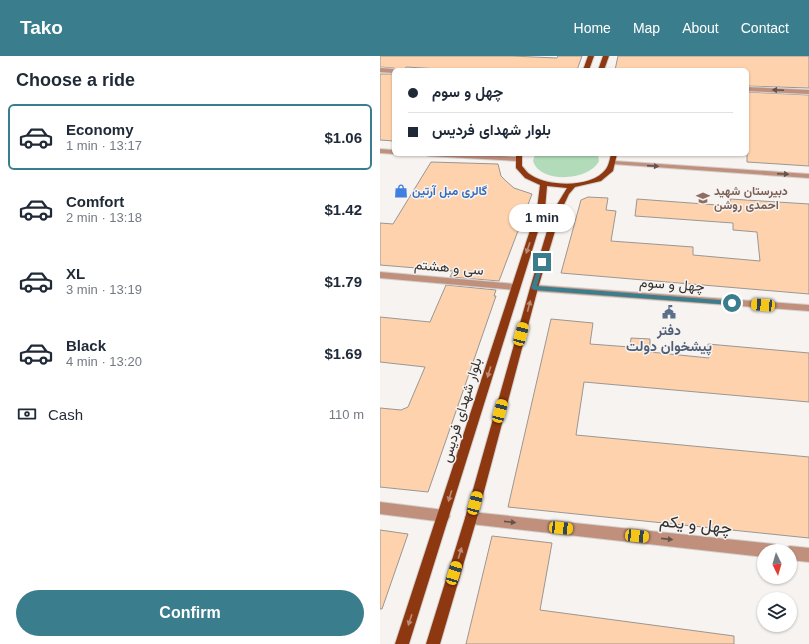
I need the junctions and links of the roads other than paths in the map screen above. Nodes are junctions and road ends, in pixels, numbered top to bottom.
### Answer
1 (591, 56) edge
2 (606, 56) edge
3 (587, 68) edge
4 (603, 68) edge
5 (380, 70) edge
6 (392, 71) edge
7 (749, 89) edge
8 (809, 92) edge
9 (380, 151) edge
10 (392, 152) edge
11 (518, 156) edge
12 (614, 156) edge
13 (614, 163) junction
14 (809, 176) edge
15 (544, 184) junction
16 (573, 186) junction
17 (380, 275) edge
18 (515, 287) junction
19 (534, 288) junction
20 (809, 308) edge
21 (380, 508) edge
22 (444, 516) junction
23 (471, 518) junction
24 (757, 549) edge
25 (797, 554) edge
26 (809, 555) edge
27 (402, 644) edge
28 (433, 644) edge

1 - 3 main road
2 - 4 main road
5 - 6 street
8 -> 7 street
9 - 10 street
11 - 15 main road
12 - 13 main road
13 -> 14 street
13 - 16 main road
15 - 16 main road
15 -> 18 main road, بلوار شهدای فردیس
16 - 19 main road
17 - 18 street, سی و هشتم
18 -> 22 main road, بلوار شهدای فردیس
19 - 20 street, چهل و سوم
23 -> 19 main road
21 - 22 street
22 -> 27 main road, بلوار شهدای فردیس
23 -> 24 street, چهل و یکم
28 -> 23 main road
25 - 26 street

